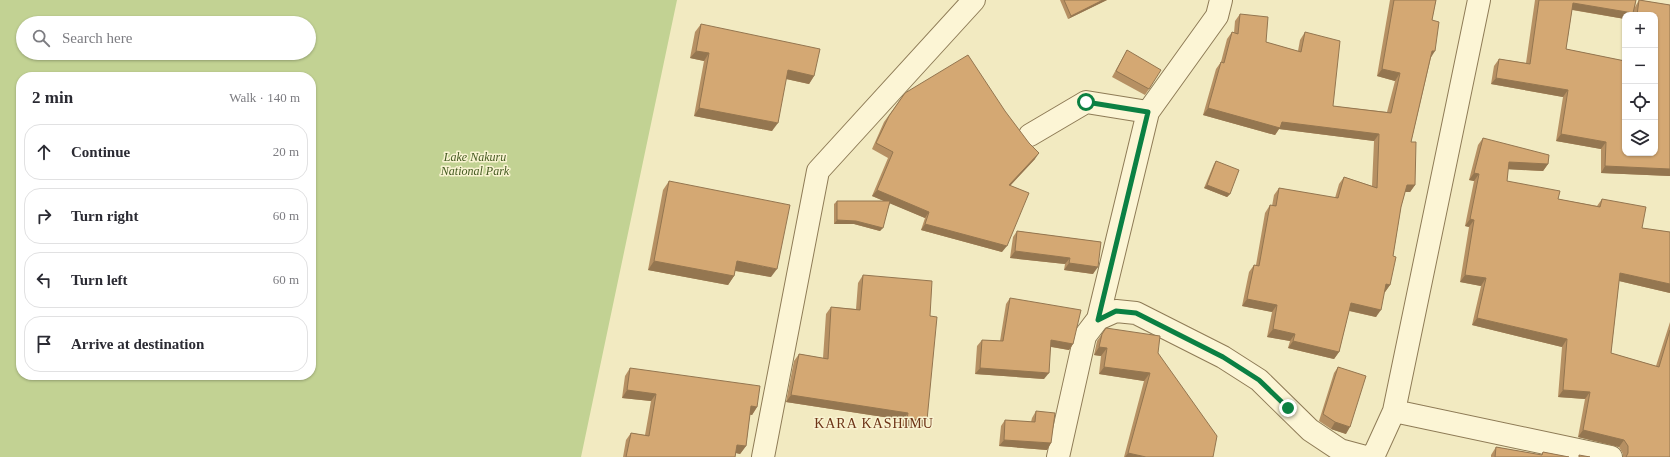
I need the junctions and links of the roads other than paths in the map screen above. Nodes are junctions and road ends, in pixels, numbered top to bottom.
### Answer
1 (974, 0) edge
2 (1221, 0) edge
3 (1479, 0) edge
4 (1148, 112) junction
5 (1030, 135) dead end
6 (1098, 320) junction
7 (1394, 411) junction
8 (1337, 453) edge
9 (763, 457) edge
10 (1058, 457) edge
11 (1366, 457) edge
12 (1374, 457) edge
13 (1611, 457) edge

1 - 9 street
2 - 4 street
3 - 7 street
4 - 5 street
4 - 6 street
6 - 8 street
6 - 10 street
7 - 12 street
7 - 13 street
8 - 11 street

